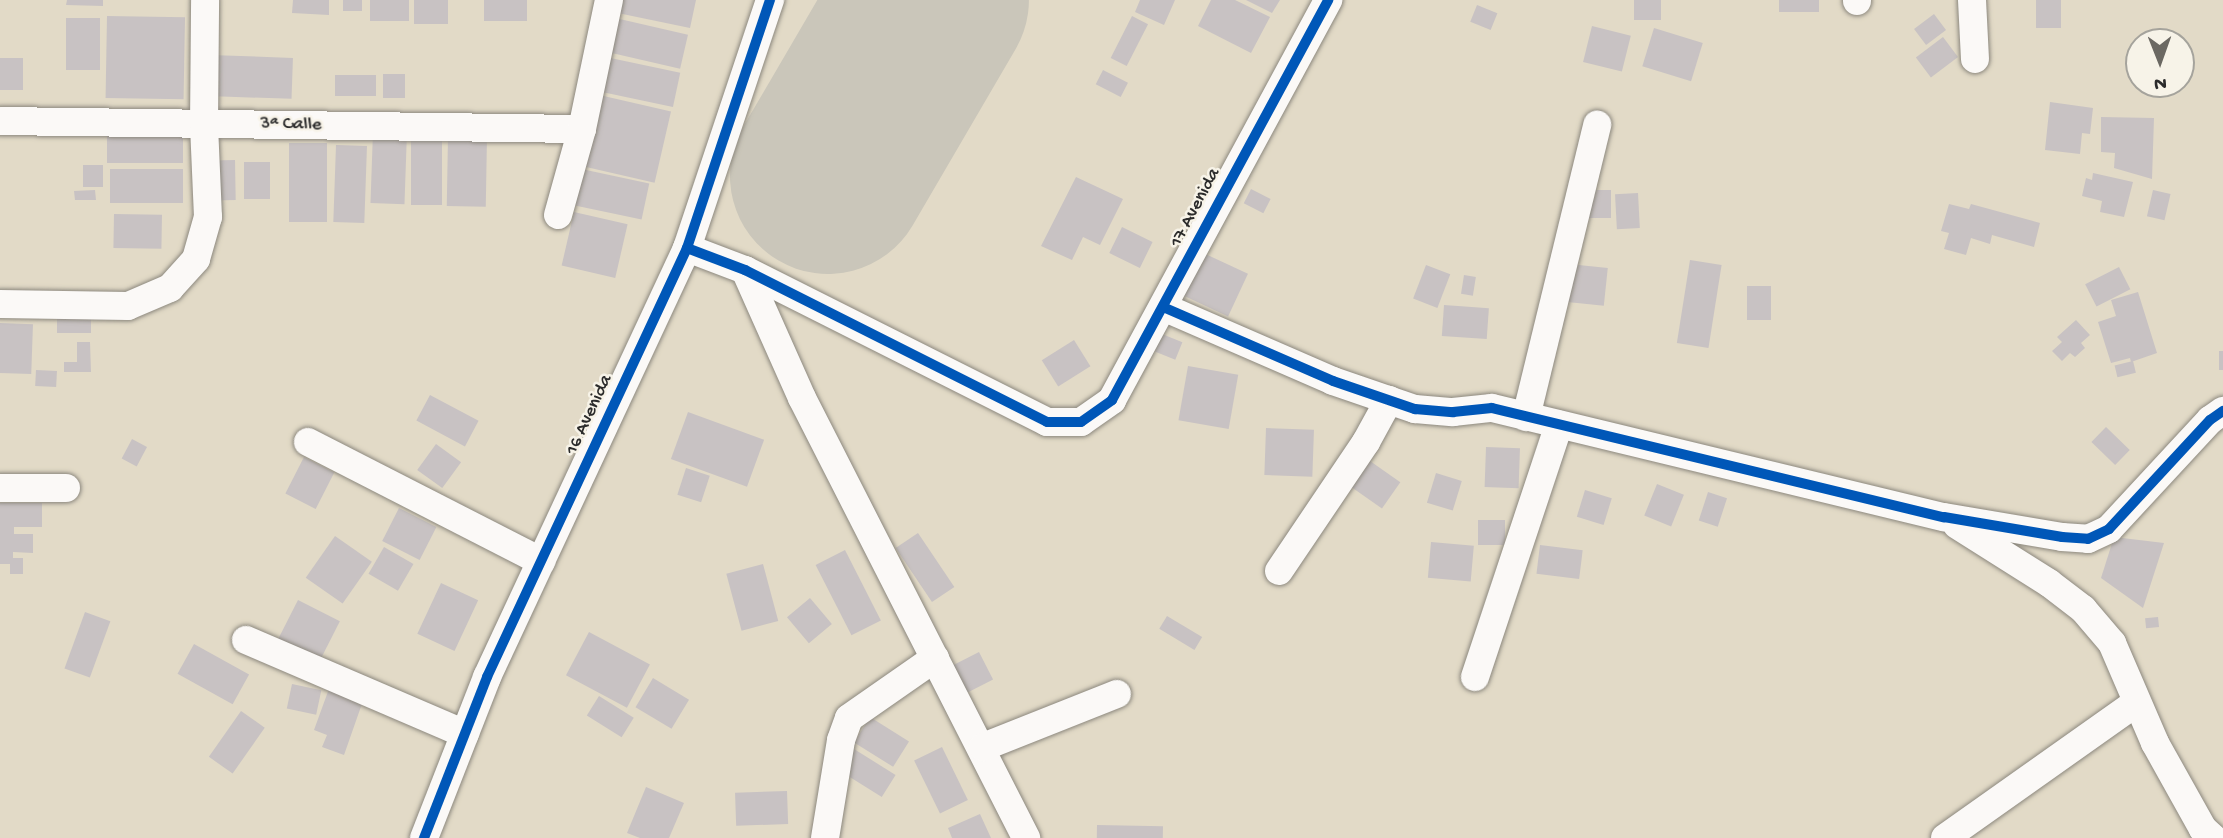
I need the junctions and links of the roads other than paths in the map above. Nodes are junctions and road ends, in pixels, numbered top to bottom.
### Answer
1 (205, 0) edge
2 (609, 0) edge
3 (771, 0) edge
4 (1328, 0) edge
5 (1972, 0) edge
6 (1975, 59) dead end
7 (0, 121) edge
8 (204, 125) junction
9 (1597, 125) dead end
10 (582, 129) junction
11 (558, 215) dead end
12 (687, 248) junction
13 (745, 271) junction
14 (0, 304) edge
15 (1163, 307) junction
16 (1389, 400) junction
17 (2223, 411) edge
18 (1526, 416) junction
19 (1559, 425) junction
20 (308, 442) dead end
21 (0, 488) edge
22 (66, 488) dead end
23 (1944, 517) junction
24 (541, 561) junction
25 (1279, 571) dead end
26 (246, 640) dead end
27 (935, 658) junction
28 (1475, 677) dead end
29 (1117, 694) dead end
30 (2137, 702) junction
31 (464, 734) junction
32 (982, 747) junction
33 (424, 838) edge
34 (825, 838) edge
35 (1027, 838) edge
36 (1945, 838) edge
37 (2213, 838) edge

1 - 8 street
2 - 10 street
3 - 12 street, 16 Avenida
4 - 15 street, 17 Avenida
5 - 6 street
7 - 8 street, 3ª Calle
8 - 10 street, 3ª Calle
8 - 14 street
9 - 18 street
10 - 11 street
12 - 13 street
12 - 24 street, 16 Avenida
13 - 15 street, 17 Avenida
13 - 27 street
15 - 16 street
16 - 18 street
16 - 25 street
17 - 23 street
18 - 19 street
19 - 23 street
19 - 28 street
20 - 24 street
21 - 22 street
23 - 30 street
24 - 31 street, 16 Avenida
26 - 31 street
27 - 32 street
27 - 34 street
29 - 32 street
30 - 36 street
30 - 37 street
31 - 33 street, 16 Avenida
32 - 35 street

